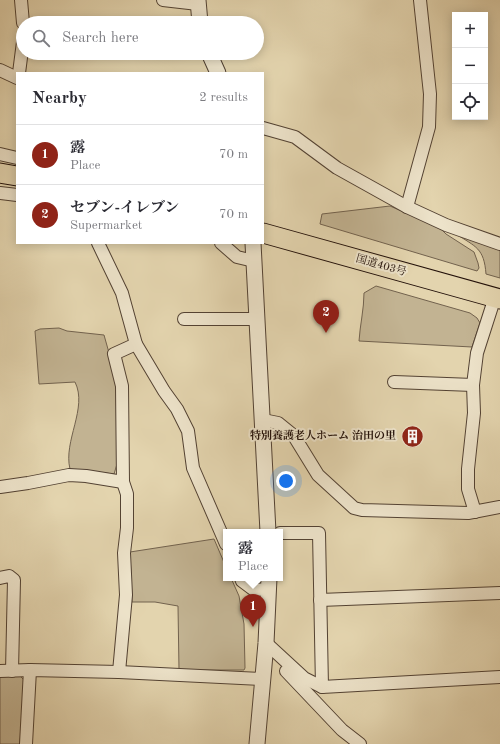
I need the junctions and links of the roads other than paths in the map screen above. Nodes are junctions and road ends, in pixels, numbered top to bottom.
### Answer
1 (21, 0) edge
2 (163, 0) edge
3 (420, 0) edge
4 (198, 2) edge
5 (22, 16) edge
6 (199, 16) edge
7 (21, 60) edge
8 (212, 60) edge
9 (0, 70) edge
10 (19, 72) edge
11 (218, 72) edge
12 (16, 78) edge
13 (264, 128) edge
14 (0, 154) edge
15 (16, 158) edge
16 (0, 173) edge
17 (16, 176) edge
18 (0, 193) edge
19 (16, 195) edge
20 (407, 207) junction
21 (264, 233) edge
22 (98, 244) edge
23 (222, 244) edge
24 (252, 244) edge
25 (500, 244) edge
26 (254, 261) junction
27 (497, 298) edge
28 (184, 319) dead end
29 (257, 319) junction
30 (136, 344) junction
31 (394, 382) dead end
32 (473, 385) junction
33 (263, 420) junction
34 (123, 482) junction
35 (0, 487) edge
36 (500, 508) edge
37 (475, 512) junction
38 (268, 529) edge
39 (283, 533) edge
40 (223, 537) edge
41 (0, 578) edge
42 (242, 581) edge
43 (269, 584) edge
44 (500, 593) edge
45 (320, 600) junction
46 (265, 648) junction
47 (30, 670) junction
48 (0, 671) edge
49 (12, 671) junction
50 (119, 672) junction
51 (500, 677) edge
52 (262, 679) junction
53 (322, 687) junction
54 (26, 744) edge
55 (257, 744) edge
56 (360, 744) edge

1 - 5 street
2 - 4 street
3 - 20 street
4 - 6 street
7 - 10 street
8 - 11 street
9 - 12 street
13 - 20 street
14 - 15 street
16 - 17 highway
18 - 19 street
20 - 25 street
21 - 27 highway, 国道403号
22 - 30 street
23 - 26 street
24 - 26 street
26 - 29 street
27 - 32 street
28 - 29 street
29 - 33 street
30 - 34 street
30 - 40 street
31 - 32 street
32 - 37 street
33 - 37 street
33 - 38 street
34 - 35 street
34 - 50 street
36 - 37 street
39 - 45 street
41 - 49 street
42 - 43 street
43 - 46 street
44 - 45 street
45 - 53 street
46 - 52 street
46 - 53 street
46 - 56 street
47 - 49 street
47 - 50 street
47 - 54 street
48 - 49 street
50 - 52 street
51 - 53 street
52 - 55 street

